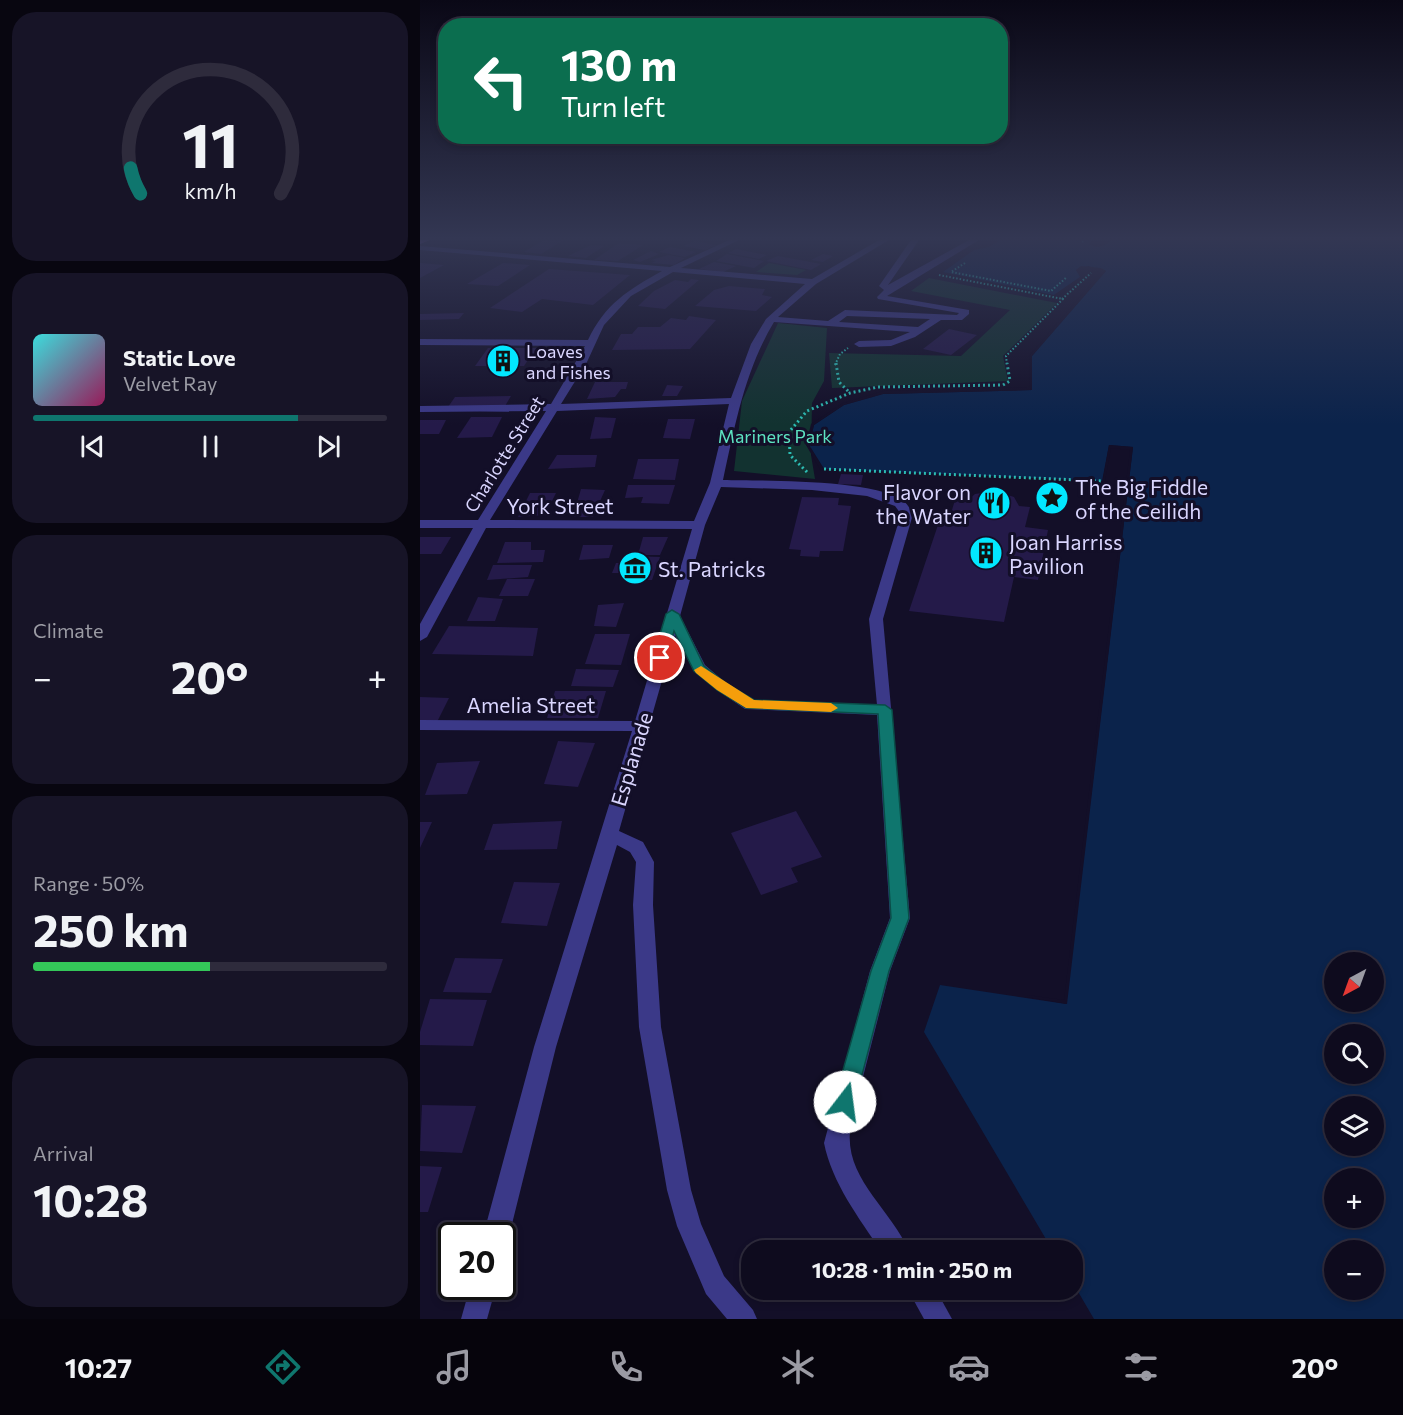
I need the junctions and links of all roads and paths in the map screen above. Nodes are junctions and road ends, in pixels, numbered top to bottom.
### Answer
1 (621, 302) edge
2 (791, 302) edge
3 (907, 302) edge
4 (1059, 302) edge
5 (939, 317) junction
6 (771, 319) junction
7 (830, 324) junction
8 (920, 330) junction
9 (420, 342) edge
10 (590, 343) junction
11 (859, 345) joint
12 (850, 393) junction
13 (735, 401) junction
14 (556, 405) junction
15 (420, 409) edge
16 (824, 469) dead end
17 (809, 473) dead end
18 (1102, 481) dead end
19 (716, 483) junction
20 (420, 524) edge
21 (482, 524) junction
22 (699, 525) junction
23 (672, 614) junction
24 (420, 637) edge
25 (885, 710) junction
26 (420, 725) edge
27 (642, 726) junction
28 (606, 839) junction
29 (500, 1222) edge
30 (889, 1240) edge
31 (479, 1300) edge
32 (927, 1300) edge
33 (474, 1319) edge
34 (744, 1319) edge
35 (939, 1319) edge

1 - 10 street, Charlotte Street
2 - 6 street, Esplanade
3 - 5 street
4 - 12 path
5 - 7 street
5 - 8 street
6 - 7 street
6 - 13 street, Esplanade
7 - 8 street
8 - 11 street
9 - 10 street
10 - 14 street, Charlotte Street
11 - 12 path
12 - 17 path
13 - 14 street
13 - 19 street, Esplanade
14 - 15 street
14 - 21 street, Charlotte Street
16 - 18 path
19 - 22 street, Esplanade
19 - 25 street
20 - 21 street, York Street
21 - 22 street, York Street
21 - 24 street, Charlotte Street
22 - 23 street, Esplanade
23 - 25 street
23 - 27 street, Esplanade
25 - 30 street
26 - 27 street, Amelia Street
27 - 28 street, Esplanade
28 - 29 street, Esplanade
28 - 34 street
31 - 33 street
32 - 35 street

